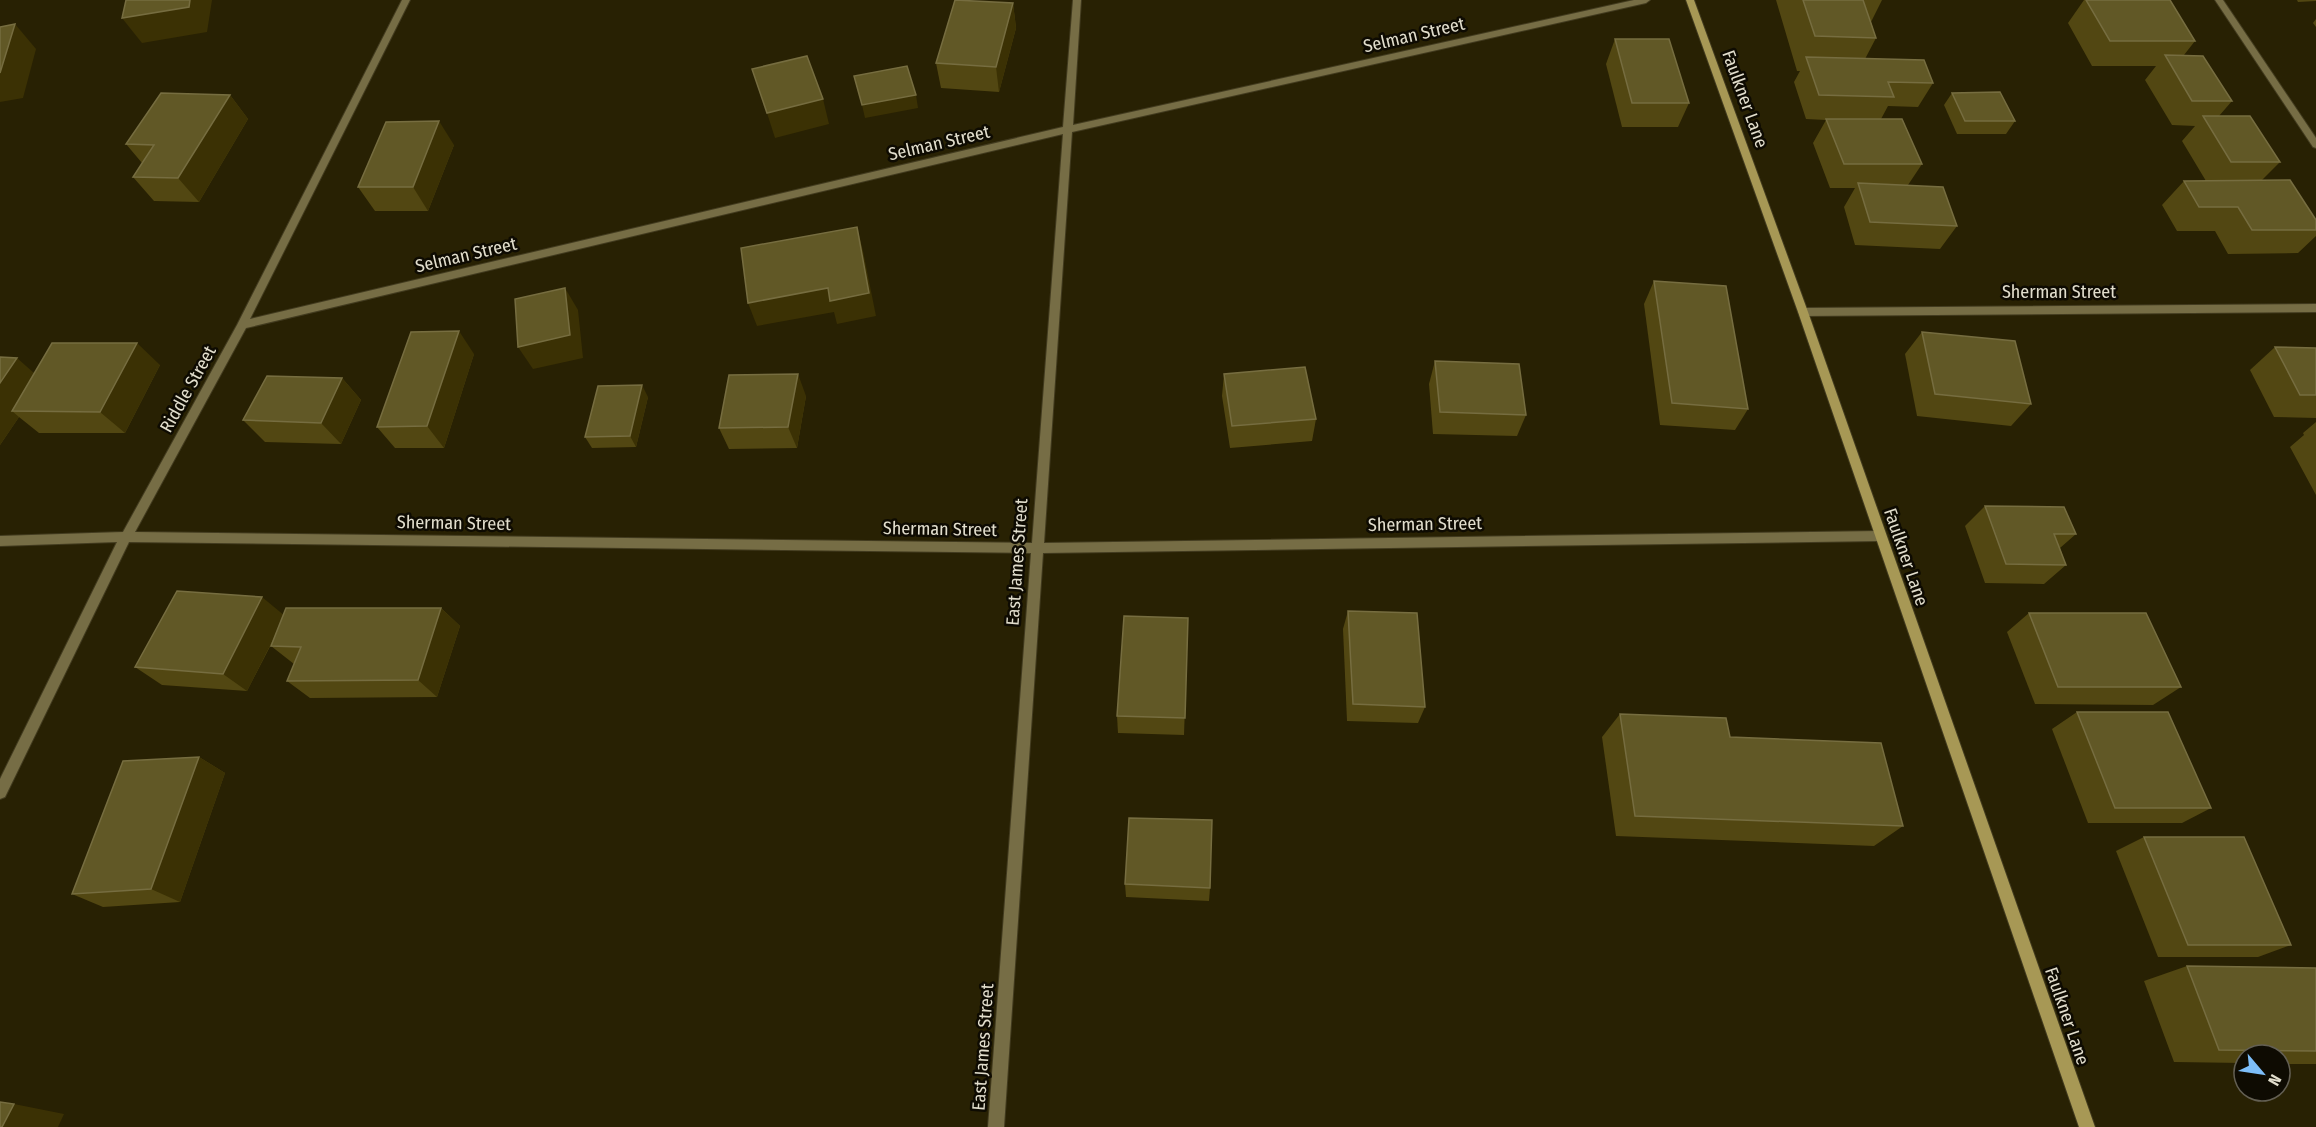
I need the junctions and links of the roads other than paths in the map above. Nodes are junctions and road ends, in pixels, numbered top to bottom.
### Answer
1 (406, 0) edge
2 (1077, 0) edge
3 (1646, 0) edge
4 (1690, 0) edge
5 (2219, 0) edge
6 (1066, 130) junction
7 (2316, 145) edge
8 (2316, 308) edge
9 (1803, 312) junction
10 (242, 325) junction
11 (1879, 536) junction
12 (126, 537) junction
13 (0, 541) edge
14 (1036, 548) junction
15 (0, 793) edge
16 (996, 1127) edge
17 (2087, 1127) edge

1 - 10 street, Riddle Street
2 - 6 street, East James Street
3 - 6 street, Selman Street
4 - 9 street, Faulkner Lane
5 - 7 street
6 - 10 street, Selman Street
6 - 14 street, East James Street
8 - 9 street, Sherman Street
9 - 11 street, Faulkner Lane
10 - 12 street, Riddle Street
11 - 14 street, Sherman Street
11 - 17 street, Faulkner Lane
12 - 13 street, Sherman Street
12 - 14 street, Sherman Street
12 - 15 street, Riddle Street
14 - 16 street, East James Street

